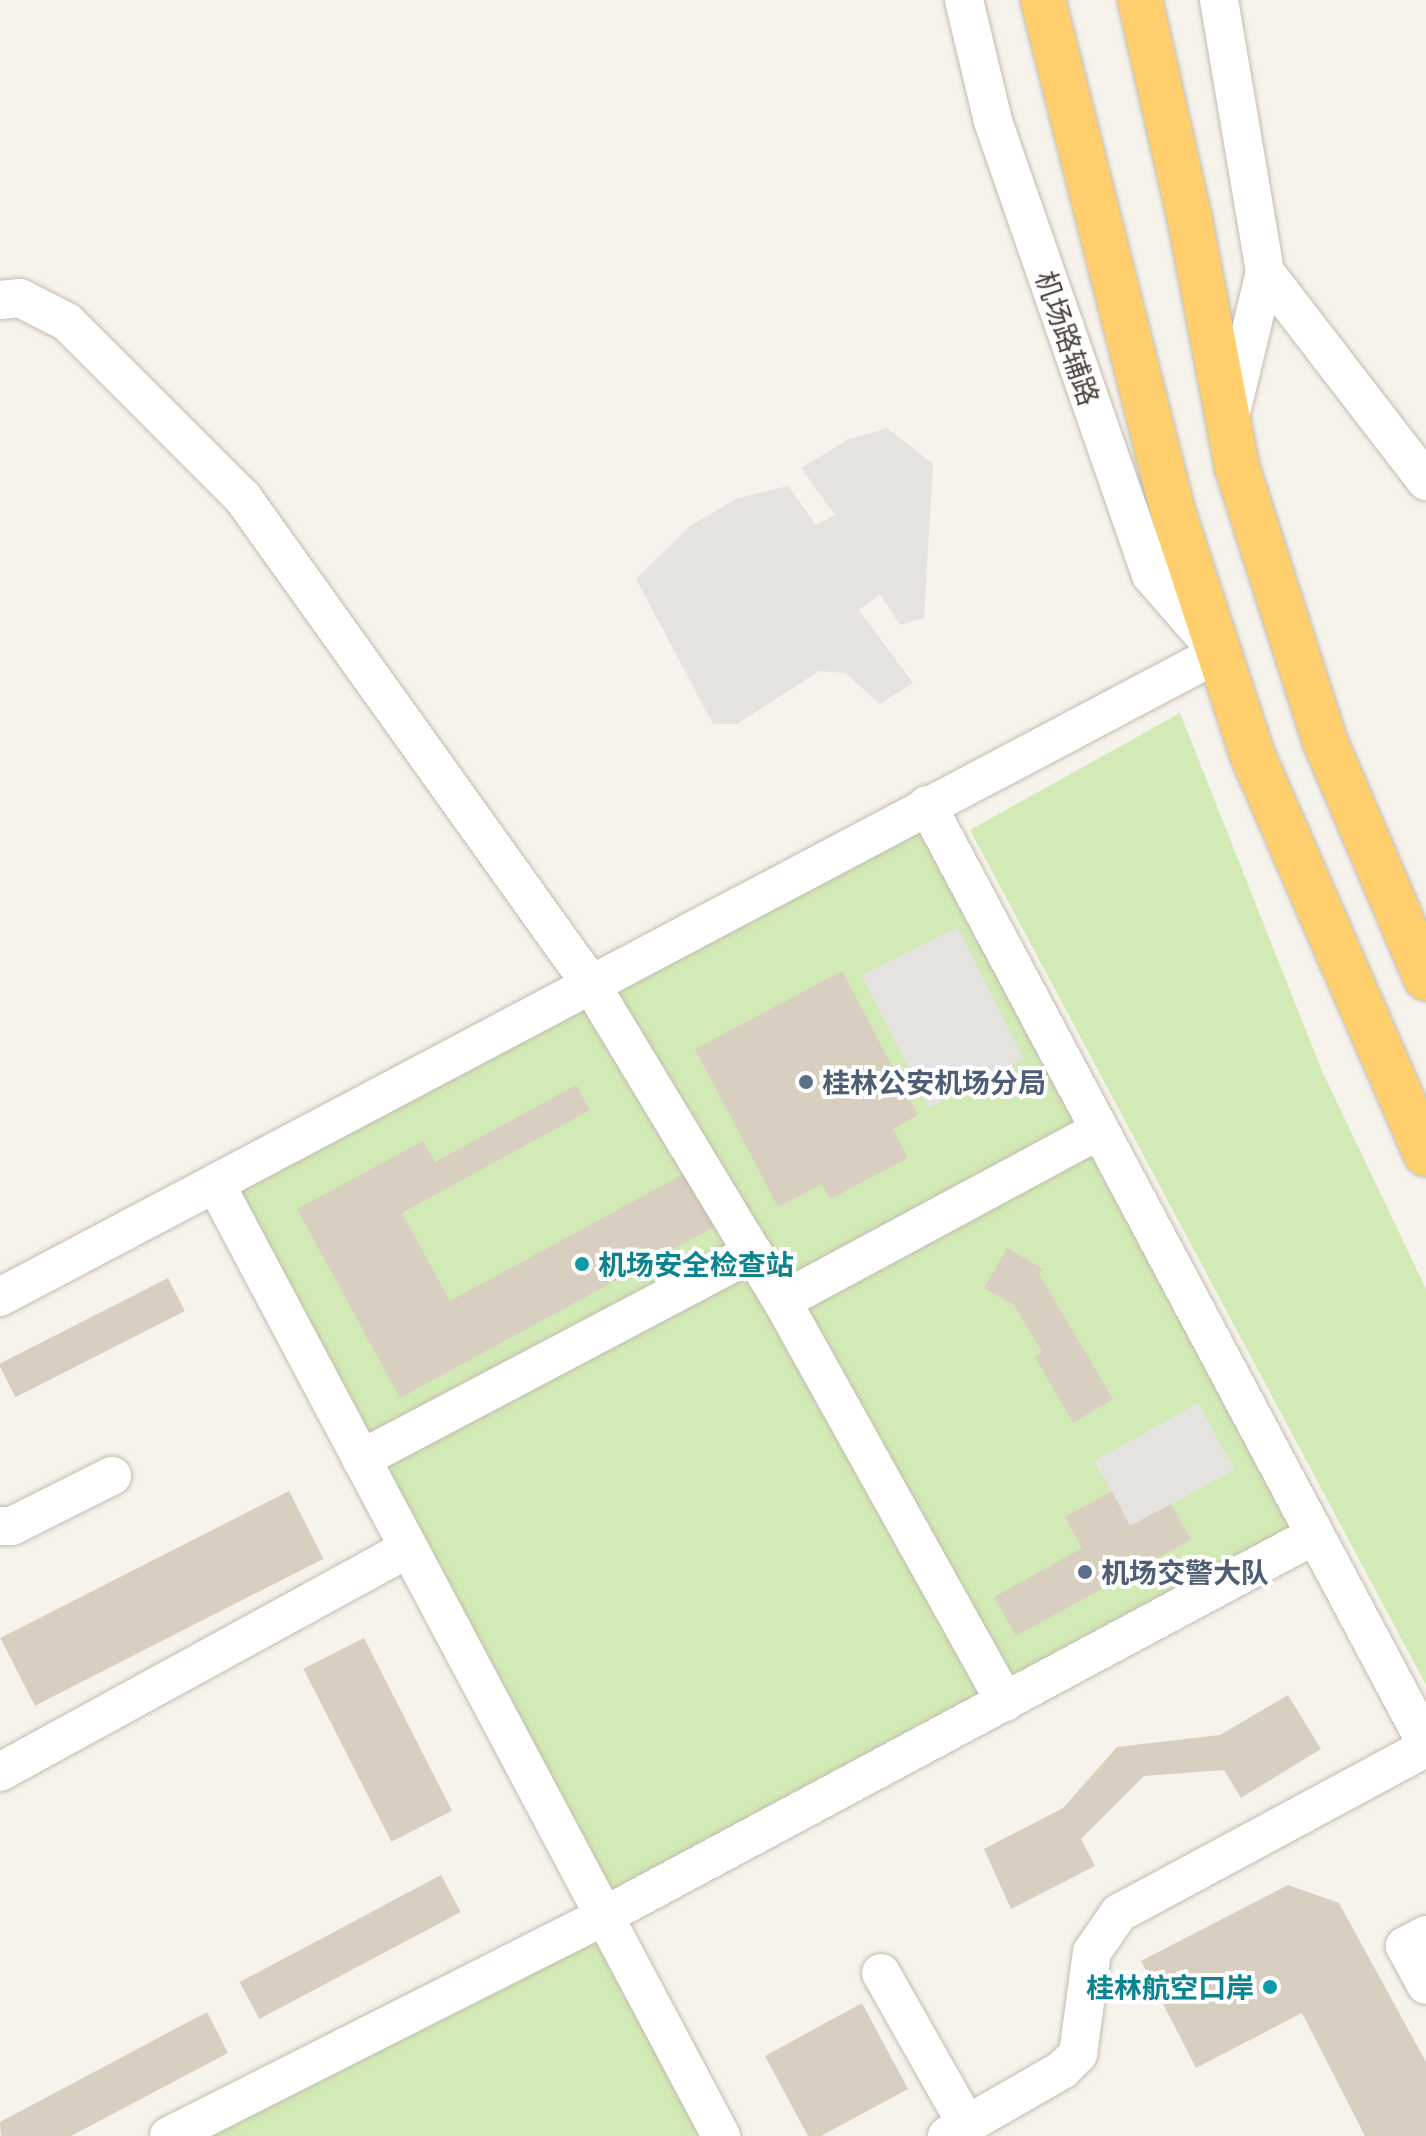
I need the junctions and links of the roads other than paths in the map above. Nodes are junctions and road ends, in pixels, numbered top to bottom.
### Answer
1 (964, 0) edge
2 (1043, 0) edge
3 (1140, 0) edge
4 (1219, 0) edge
5 (1265, 272) junction
6 (0, 300) edge
7 (1229, 421) junction
8 (1426, 481) edge
9 (1219, 653) junction
10 (927, 805) junction
11 (1426, 978) edge
12 (590, 983) junction
13 (1100, 1130) junction
14 (1426, 1154) edge
15 (215, 1183) junction
16 (753, 1252) junction
17 (0, 1297) edge
18 (782, 1301) junction
19 (361, 1459) junction
20 (112, 1476) dead end
21 (0, 1526) edge
22 (1315, 1535) junction
23 (409, 1548) junction
24 (1005, 1702) junction
25 (1426, 1745) edge
26 (0, 1772) edge
27 (604, 1916) junction
28 (1426, 1935) edge
29 (881, 1973) dead end
30 (1426, 1985) edge
31 (957, 2131) edge
32 (169, 2136) edge
33 (721, 2136) edge

1 - 9 street, 机场路辅路
2 - 9 highway
3 - 7 highway
4 - 5 street
5 - 7 street
5 - 8 street
6 - 12 street
7 - 11 highway
9 - 10 street
9 - 14 highway
10 - 12 street
10 - 13 street
12 - 15 street
12 - 16 street
13 - 18 street
13 - 22 street
15 - 17 street
15 - 19 street
16 - 18 street
16 - 19 street
18 - 24 street
19 - 23 street
20 - 21 street
22 - 24 street
22 - 25 street
23 - 26 street
23 - 27 street
24 - 27 street
25 - 31 street
27 - 32 street
27 - 33 street
28 - 30 street
29 - 31 street

